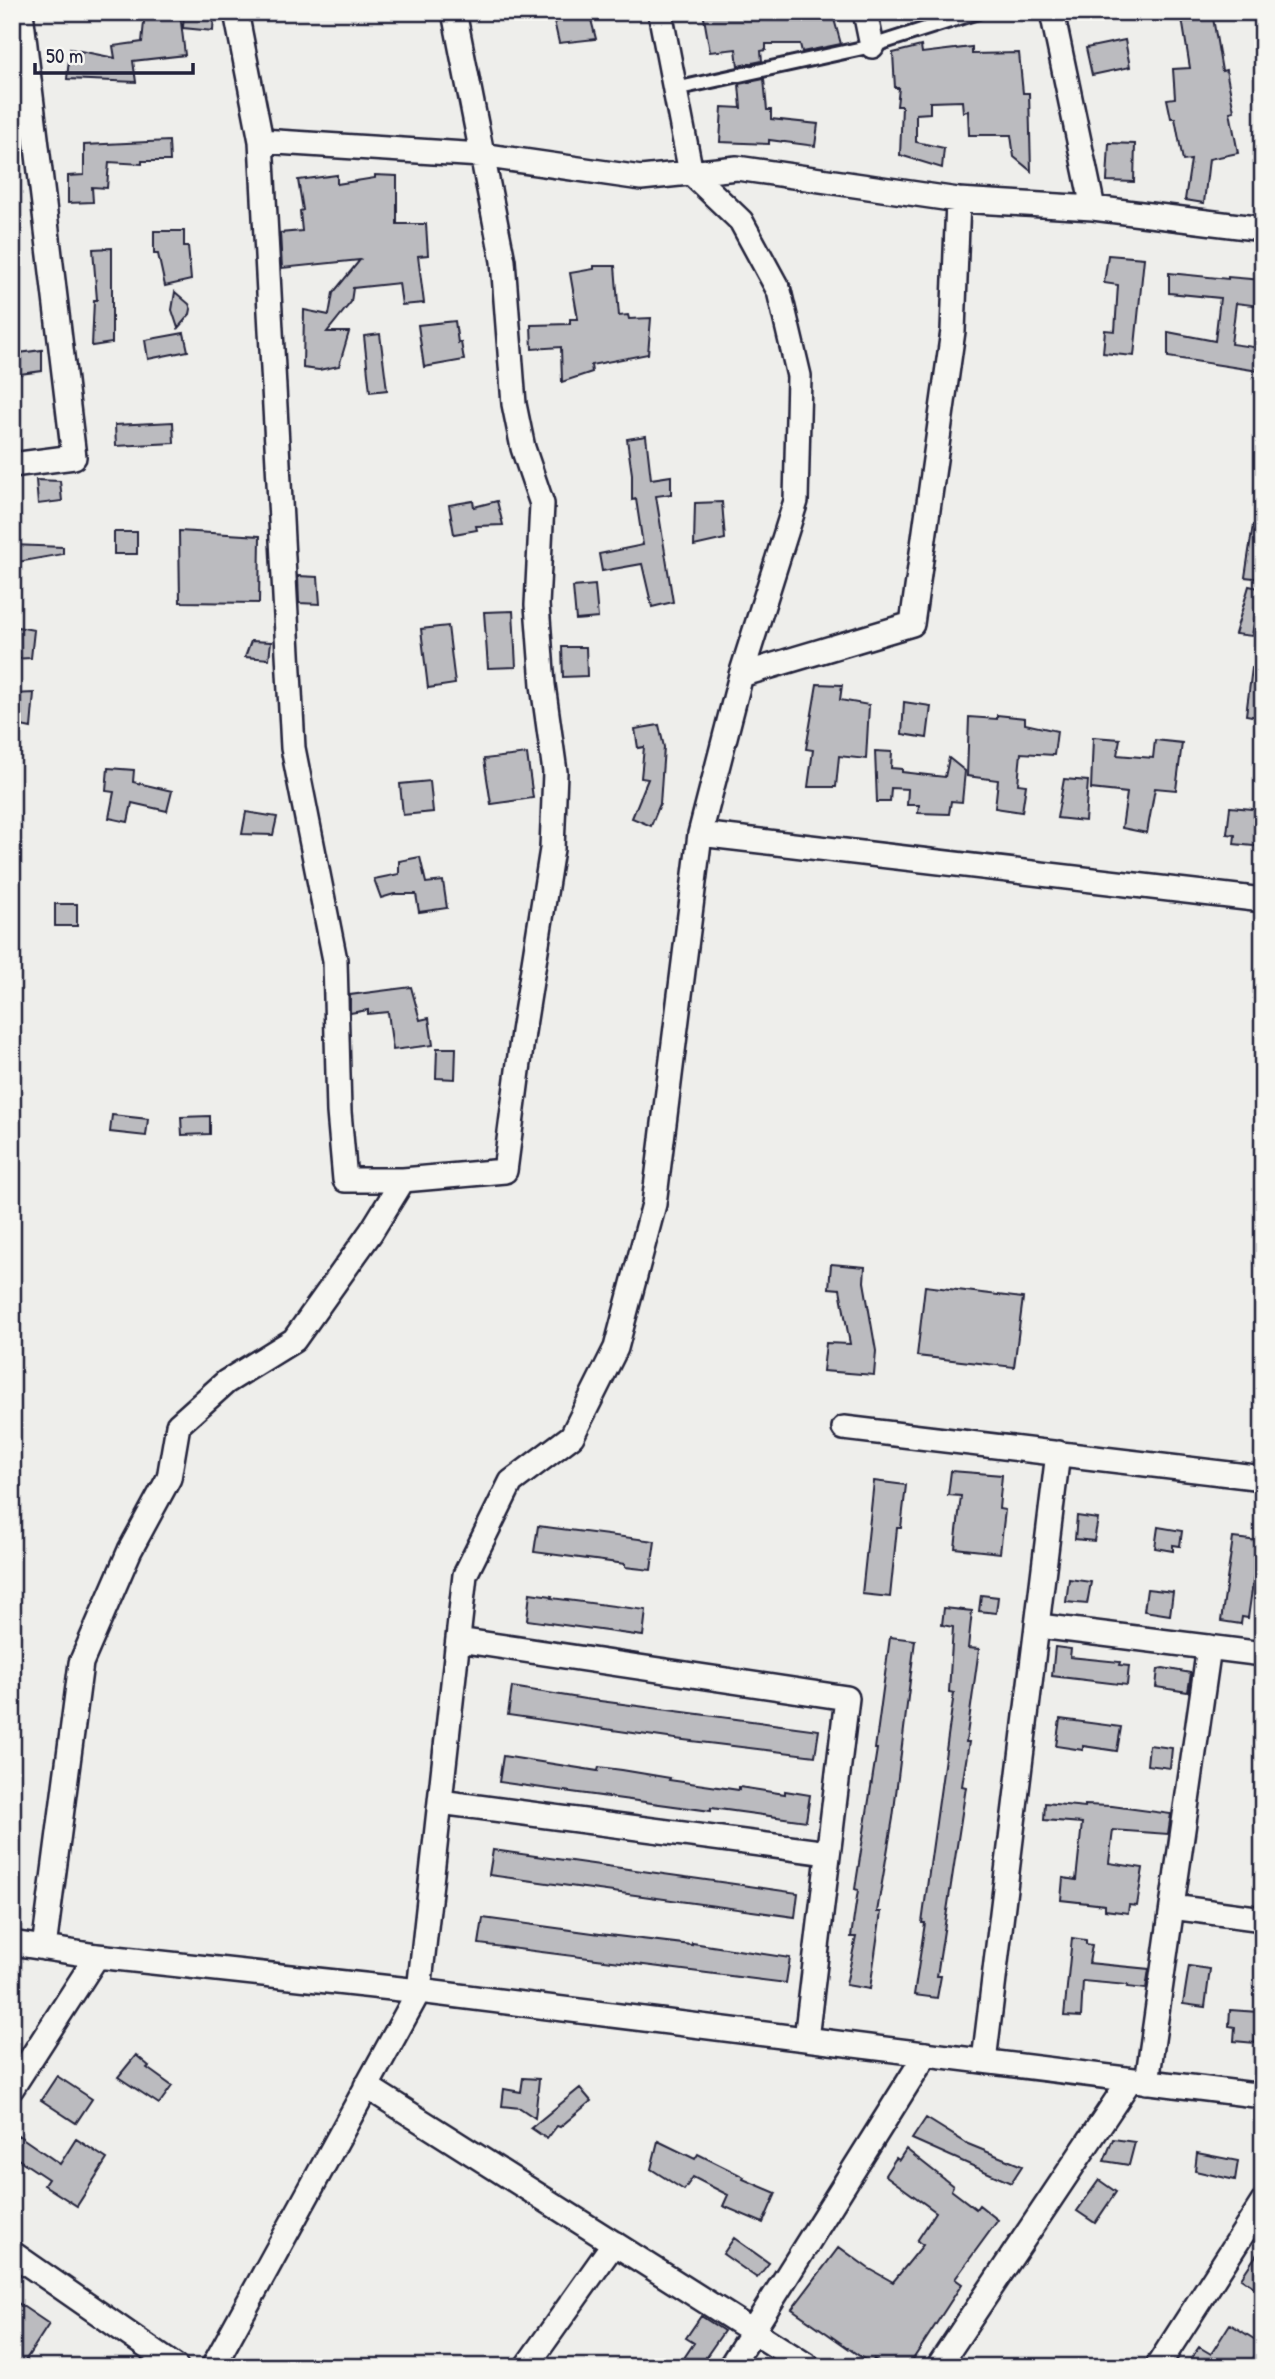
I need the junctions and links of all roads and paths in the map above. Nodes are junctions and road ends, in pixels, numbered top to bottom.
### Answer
1 (21, 12) edge
2 (236, 12) edge
3 (454, 12) edge
4 (660, 12) edge
5 (865, 12) edge
6 (978, 12) edge
7 (1052, 12) edge
8 (872, 46) junction
9 (675, 89) junction
10 (261, 141) junction
11 (481, 155) junction
12 (691, 173) junction
13 (958, 200) junction
14 (1093, 208) junction
15 (1263, 229) edge
16 (12, 465) edge
17 (741, 675) junction
18 (700, 834) junction
19 (1263, 900) edge
20 (403, 1180) junction
21 (844, 1427) dead end
22 (1058, 1453) junction
23 (1263, 1478) edge
24 (1039, 1626) junction
25 (458, 1640) junction
26 (1209, 1647) junction
27 (1263, 1654) edge
28 (440, 1802) junction
29 (828, 1853) junction
30 (1172, 1907) junction
31 (1263, 1919) edge
32 (12, 1943) edge
33 (44, 1948) junction
34 (97, 1956) junction
35 (419, 1991) junction
36 (806, 2039) junction
37 (926, 2054) junction
38 (984, 2062) junction
39 (1138, 2081) junction
40 (366, 2087) junction
41 (12, 2088) edge
42 (1263, 2096) edge
43 (1263, 2202) edge
44 (614, 2243) junction
45 (12, 2253) edge
46 (753, 2331) junction
47 (176, 2367) edge
48 (213, 2367) edge
49 (526, 2367) edge
50 (730, 2367) edge
51 (809, 2367) edge
52 (938, 2367) edge
53 (1157, 2367) edge

1 - 16 street
2 - 10 street
3 - 11 street
4 - 9 street
5 - 8 street
6 - 8 lane
7 - 14 street
8 - 9 lane
9 - 12 street
10 - 11 street
10 - 20 street
11 - 12 street
11 - 20 street
12 - 13 street
12 - 17 street
13 - 14 street
13 - 17 street
14 - 15 street
17 - 18 street
18 - 19 street
18 - 25 street
20 - 33 street
21 - 22 street
22 - 23 street
22 - 24 street
24 - 26 street
24 - 38 street
25 - 28 street
25 - 29 street
26 - 27 street
26 - 30 street
28 - 29 street
28 - 35 street
29 - 36 street
30 - 31 street
30 - 39 street
32 - 33 street
33 - 34 street
34 - 35 street
34 - 41 street
35 - 36 street
35 - 40 street
36 - 37 street
37 - 38 street
37 - 46 street
38 - 39 street
39 - 42 street
39 - 52 street
40 - 44 street
40 - 48 street
43 - 53 street
44 - 46 street
44 - 49 street
45 - 47 street
46 - 50 street
46 - 51 street

